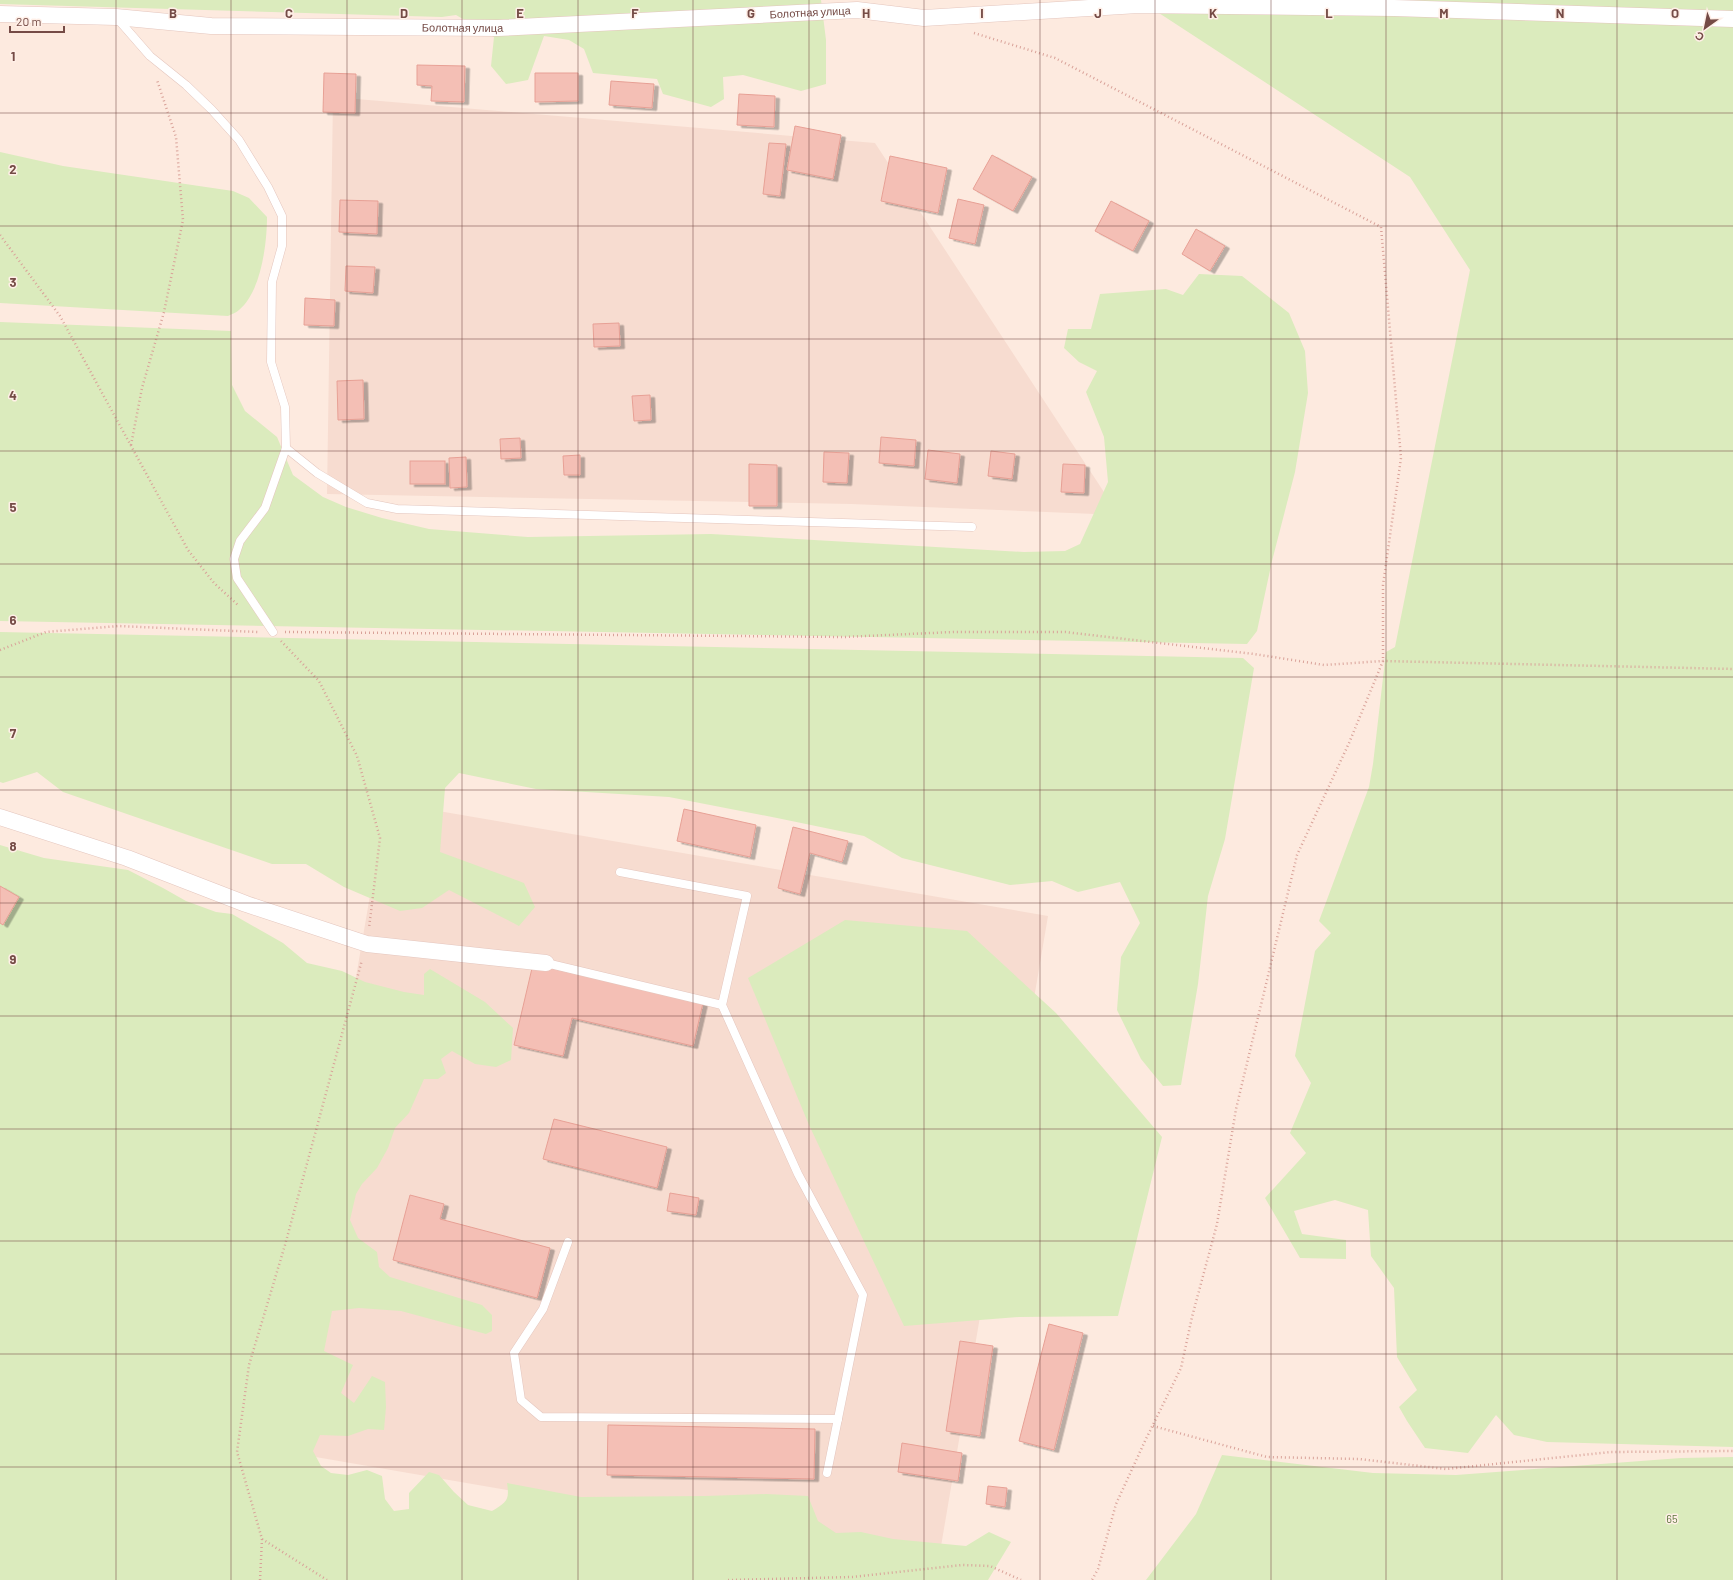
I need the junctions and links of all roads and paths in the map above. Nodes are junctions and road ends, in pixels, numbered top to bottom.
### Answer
1 (0, 14) edge
2 (116, 17) junction
3 (1733, 19) edge
4 (968, 31) dead end
5 (150, 56) junction
6 (0, 235) edge
7 (131, 447) junction
8 (286, 448) junction
9 (972, 527) dead end
10 (240, 607) dead end
11 (273, 632) junction
12 (0, 650) edge
13 (1383, 660) junction
14 (1733, 669) edge
15 (0, 816) edge
16 (620, 872) dead end
17 (367, 944) junction
18 (546, 963) joint
19 (722, 1005) junction
20 (568, 1242) dead end
21 (838, 1419) junction
22 (1153, 1426) junction
23 (1733, 1451) edge
24 (827, 1473) dead end
25 (262, 1539) junction
26 (260, 1580) edge
27 (326, 1580) edge
28 (728, 1580) edge
29 (1021, 1580) edge
30 (1092, 1580) edge

1 - 2 street, Болотная улица
2 - 3 street, Болотная улица
2 - 5 lane
4 - 13 path
5 - 7 path
5 - 8 lane
6 - 7 path
7 - 10 path
8 - 9 lane
8 - 11 lane
11 - 12 path
11 - 13 path
11 - 17 path
13 - 14 path
13 - 22 path
15 - 17 street
16 - 19 lane
17 - 18 street
17 - 25 path
18 - 19 lane
19 - 21 lane
20 - 21 lane
21 - 24 lane
22 - 23 path
22 - 30 path
25 - 26 path
25 - 27 path
28 - 29 path

